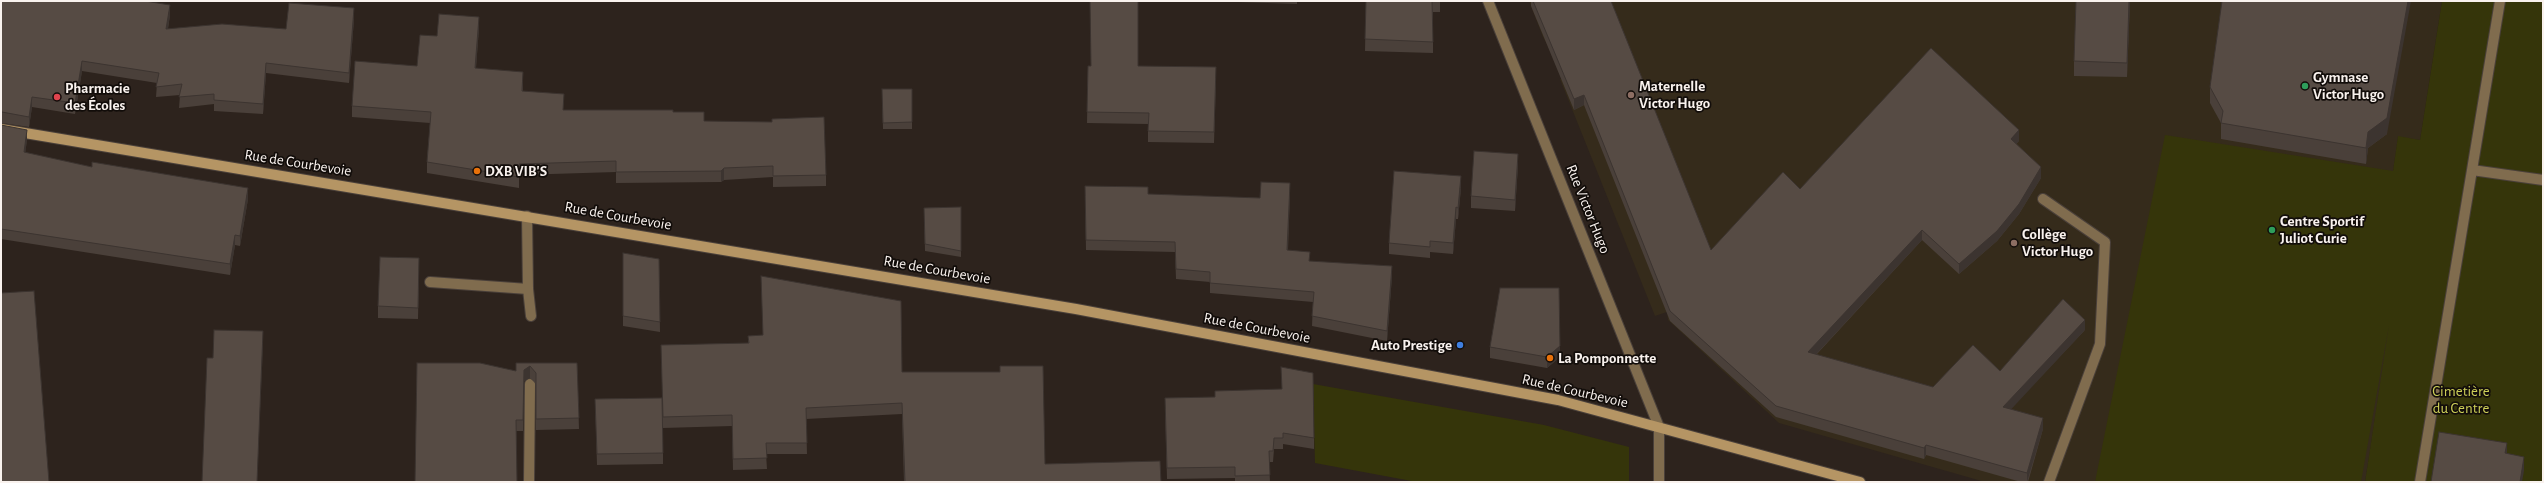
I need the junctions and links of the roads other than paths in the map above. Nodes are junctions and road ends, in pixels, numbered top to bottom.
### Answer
1 (1488, 1) edge
2 (2500, 1) edge
3 (1, 129) edge
4 (2472, 170) junction
5 (2543, 180) edge
6 (2043, 199) dead end
7 (527, 216) junction
8 (430, 282) dead end
9 (528, 289) junction
10 (531, 316) dead end
11 (530, 384) edge
12 (1659, 427) junction
13 (529, 482) edge
14 (1659, 482) edge
15 (1860, 482) edge
16 (2049, 482) edge
17 (2420, 482) edge

1 - 12 street, Rue Victor Hugo
2 - 4 street
3 - 7 street, Rue de Courbevoie
4 - 5 street
4 - 17 street
6 - 16 street
7 - 9 street
7 - 12 street, Rue de Courbevoie
8 - 9 street
9 - 10 street
11 - 13 street
12 - 14 street
12 - 15 street, Rue de Courbevoie

